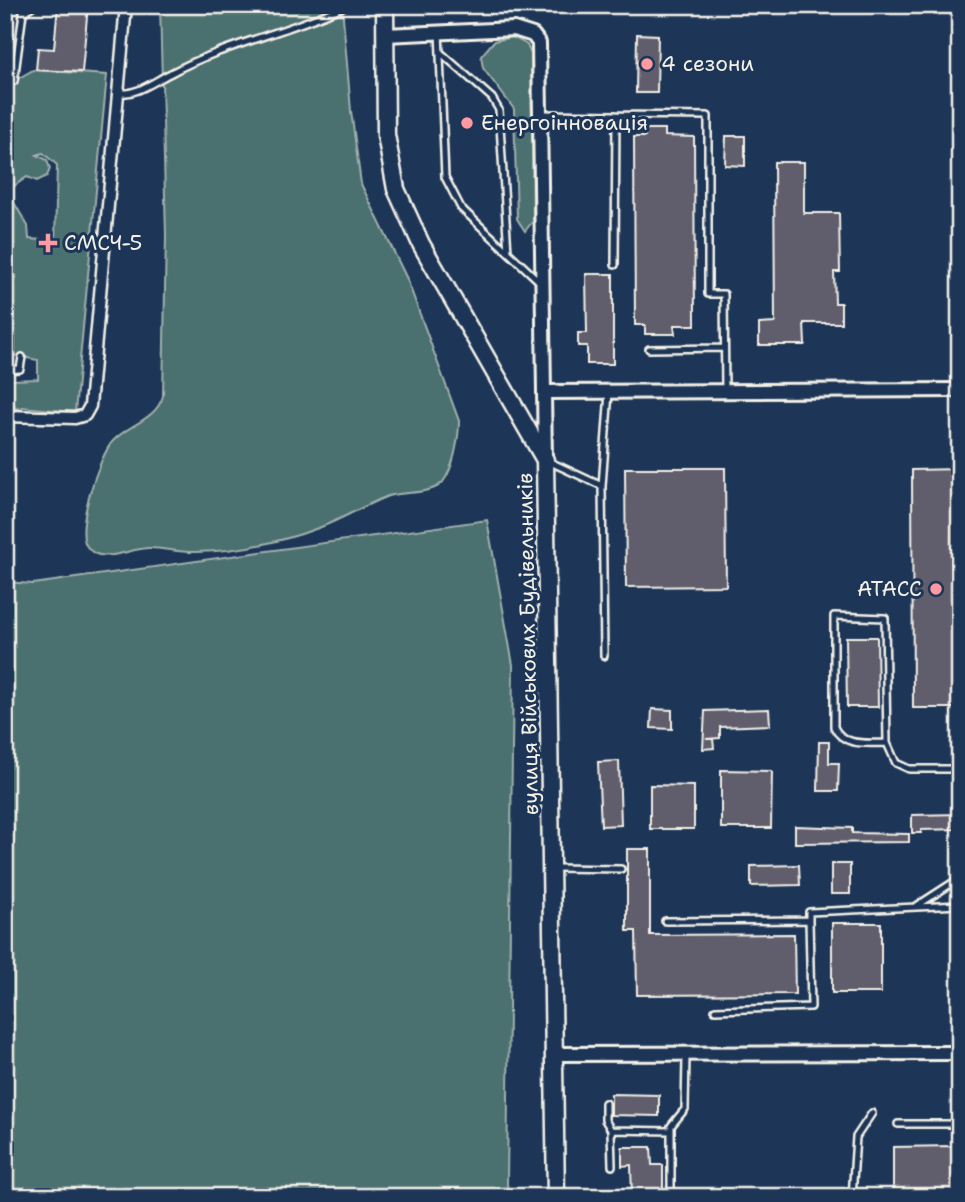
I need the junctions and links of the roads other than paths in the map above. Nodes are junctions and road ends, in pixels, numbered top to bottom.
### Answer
1 (24, 5) edge
2 (34, 5) edge
3 (126, 5) edge
4 (347, 5) edge
5 (385, 5) edge
6 (23, 13) junction
7 (439, 31) junction
8 (385, 35) junction
9 (440, 51) junction
10 (5, 80) edge
11 (119, 93) junction
12 (541, 114) junction
13 (616, 115) junction
14 (508, 252) junction
15 (615, 265) dead end
16 (542, 283) junction
17 (724, 348) junction
18 (649, 349) dead end
19 (22, 357) dead end
20 (5, 370) edge
21 (724, 390) junction
22 (960, 390) edge
23 (609, 391) junction
24 (544, 392) junction
25 (5, 416) edge
26 (545, 460) junction
27 (602, 486) junction
28 (604, 656) dead end
29 (887, 743) junction
30 (960, 769) edge
31 (553, 869) junction
32 (621, 869) dead end
33 (960, 878) edge
34 (960, 905) edge
35 (914, 907) junction
36 (809, 920) junction
37 (665, 921) dead end
38 (715, 1010) dead end
39 (686, 1053) junction
40 (960, 1053) edge
41 (555, 1054) junction
42 (605, 1103) dead end
43 (872, 1113) dead end
44 (898, 1124) dead end
45 (960, 1124) edge
46 (611, 1130) junction
47 (671, 1131) junction
48 (612, 1166) dead end
49 (556, 1197) edge
50 (671, 1197) edge
51 (852, 1197) edge

1 - 6 lane
2 - 6 lane
3 - 11 street
4 - 11 lane
5 - 8 main road, вулиця Військових Будівельників
6 - 10 lane
7 - 8 street
7 - 9 lane
7 - 12 street
8 - 26 main road, вулиця Військових Будівельників
9 - 14 lane
9 - 14 lane
11 - 25 street
12 - 13 lane
12 - 16 street
13 - 15 lane
13 - 17 lane
14 - 16 lane
16 - 24 street
17 - 18 lane
17 - 21 lane
19 - 20 lane
21 - 22 street
21 - 23 street
23 - 24 street
23 - 27 lane
24 - 26 street
26 - 27 lane
26 - 31 main road, вулиця Військових Будівельників
27 - 28 lane
29 - 29 lane
29 - 30 lane
31 - 32 lane
31 - 41 main road, вулиця Військових Будівельників
33 - 35 lane
34 - 35 lane
35 - 36 lane
36 - 37 lane
36 - 38 lane
39 - 40 street
39 - 41 street
39 - 47 lane
41 - 49 main road, вулиця Військових Будівельників
42 - 46 lane
43 - 51 lane
44 - 45 lane
46 - 47 lane
46 - 48 lane
47 - 50 lane

